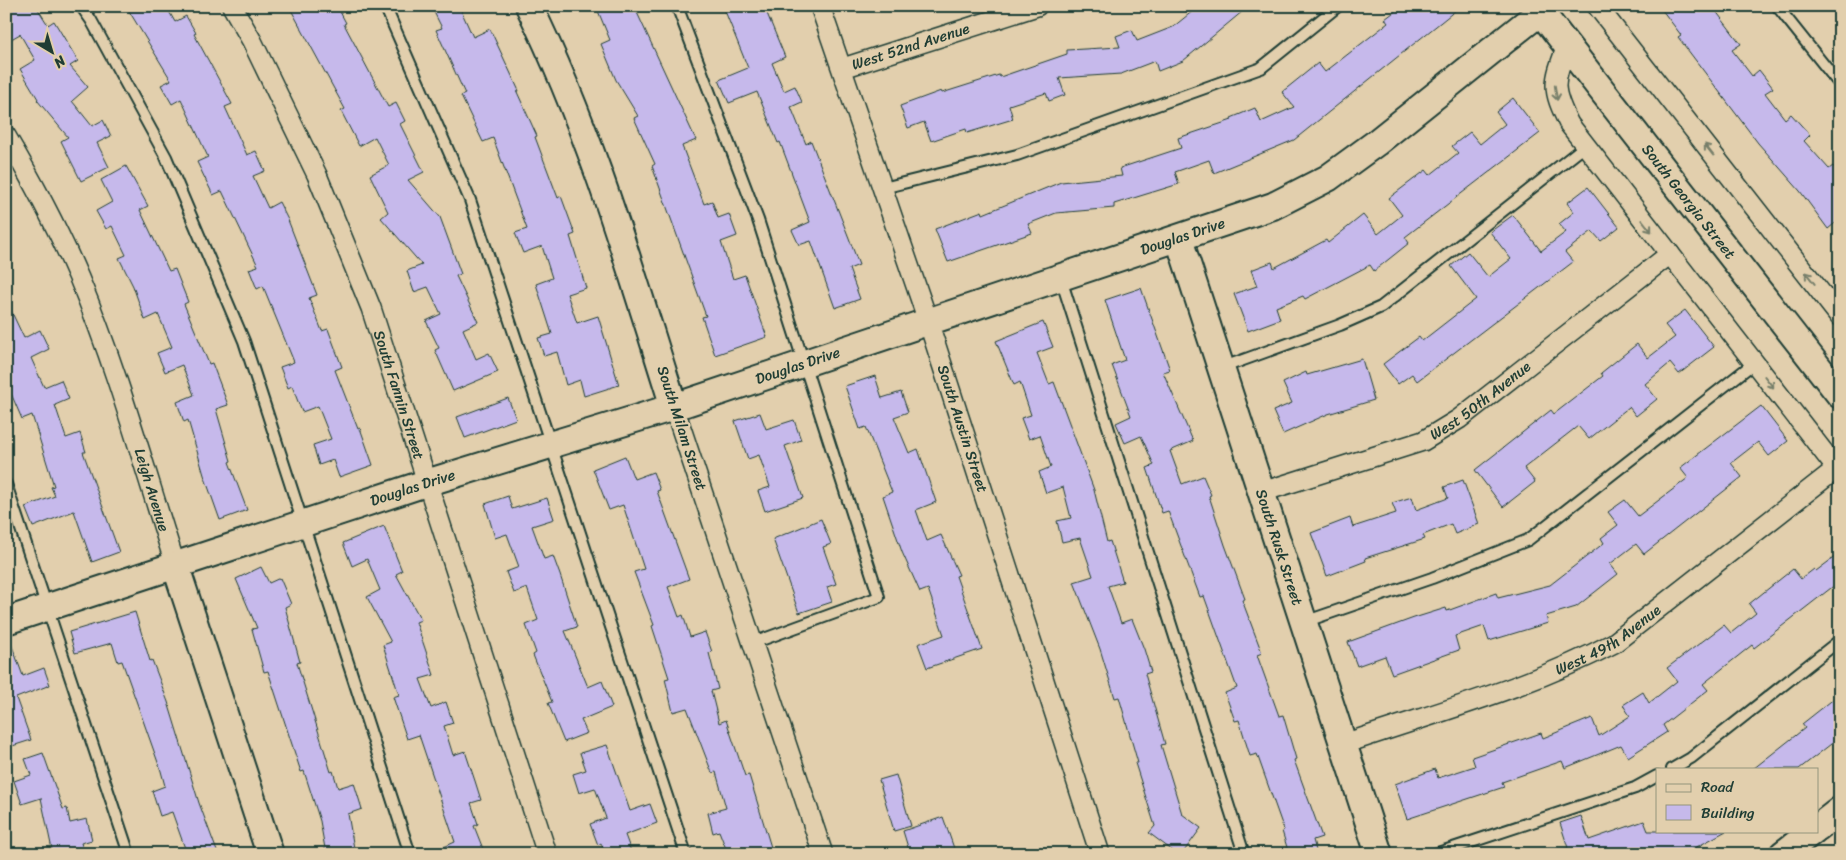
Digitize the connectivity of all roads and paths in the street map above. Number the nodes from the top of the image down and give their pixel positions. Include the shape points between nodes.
1 (81, 6) edge
2 (232, 6) edge
3 (385, 6) edge
4 (529, 6) edge
5 (677, 6) edge
6 (820, 6) edge
7 (1037, 6) edge
8 (1338, 6) edge
9 (1597, 6) edge
10 (1778, 6) edge
11 (1538, 9) edge
12 (1566, 46) junction
13 (843, 68) junction
14 (1840, 86) edge
15 (6, 136) edge
16 (1585, 146) junction
17 (883, 188) junction
18 (1178, 239) junction
19 (1670, 254) junction
20 (1061, 278) junction
21 (1840, 316) edge
22 (928, 321) junction
23 (805, 362) junction
24 (1754, 363) junction
25 (1221, 368) junction
26 (1840, 395) edge
27 (674, 407) junction
28 (550, 445) junction
29 (1838, 471) edge
30 (426, 483) junction
31 (6, 484) edge
32 (1262, 492) junction
33 (303, 524) junction
34 (176, 567) junction
35 (49, 608) junction
36 (6, 622) edge
37 (1304, 622) junction
38 (1840, 640) edge
39 (753, 643) junction
40 (1344, 744) junction
41 (1674, 768) edge
42 (1656, 777) edge
43 (1840, 810) edge
44 (1818, 827) edge
45 (1812, 832) edge
46 (1790, 852) edge
47 (129, 854) edge
48 (270, 854) edge
49 (410, 854) edge
50 (547, 854) edge
51 (686, 854) edge
52 (823, 854) edge
53 (1100, 854) edge
54 (1244, 854) edge
55 (1380, 854) edge
56 (1435, 854) edge

1 - 33 lane via 166,157 244,341
2 - 30 street, South Fannin Street via 317,175 371,308
3 - 28 lane via 470,200
4 - 27 street, South Milam Street via 575,111 606,193
5 - 23 lane via 758,220
6 - 13 street, South Austin Street
7 - 13 street, West 52nd Avenue
8 - 17 lane via 1261,68 1017,154
21 -> 9 street
10 - 14 lane
11 - 12 street, South Georgia Street
11 - 18 street, Douglas Drive via 1328,178 1273,206
12 -> 16 street via 1554,79 1556,99
12 - 26 street, South Georgia Street
13 - 17 street, South Austin Street
15 - 34 street, Leigh Avenue via 42,199 79,279 110,361
16 -> 19 street
16 - 25 lane via 1381,307
17 - 22 street, South Austin Street
18 - 20 street, Douglas Drive
18 - 25 street, South Rusk Street
19 - 24 street
19 - 32 street, West 50th Avenue via 1459,419 1423,441
20 - 22 street, Douglas Drive
20 - 54 lane
22 - 23 street, Douglas Drive
22 - 53 street, South Austin Street
23 - 27 street, Douglas Drive
23 - 39 lane via 879,597
24 -> 29 street
24 - 37 lane via 1528,540 1432,578
25 - 32 street, South Rusk Street
27 - 28 street, Douglas Drive
27 - 39 street, South Milam Street
28 - 30 street, Douglas Drive
28 - 51 lane
29 - 40 street, West 49th Avenue via 1614,643 1579,662 1529,681
30 - 33 street, Douglas Drive
30 - 50 street, South Fannin Street
31 - 35 lane
32 - 37 street, South Rusk Street
33 - 34 street, Douglas Drive
33 - 49 lane
34 - 35 street, Douglas Drive
34 - 48 street, Leigh Avenue
35 - 36 street, Douglas Drive
35 - 47 lane
37 - 40 street, South Rusk Street
38 - 41 lane via 1691,758
39 - 52 street, South Milam Street
40 - 55 street, South Rusk Street
42 - 56 lane via 1635,788
43 - 44 street
45 - 46 street

